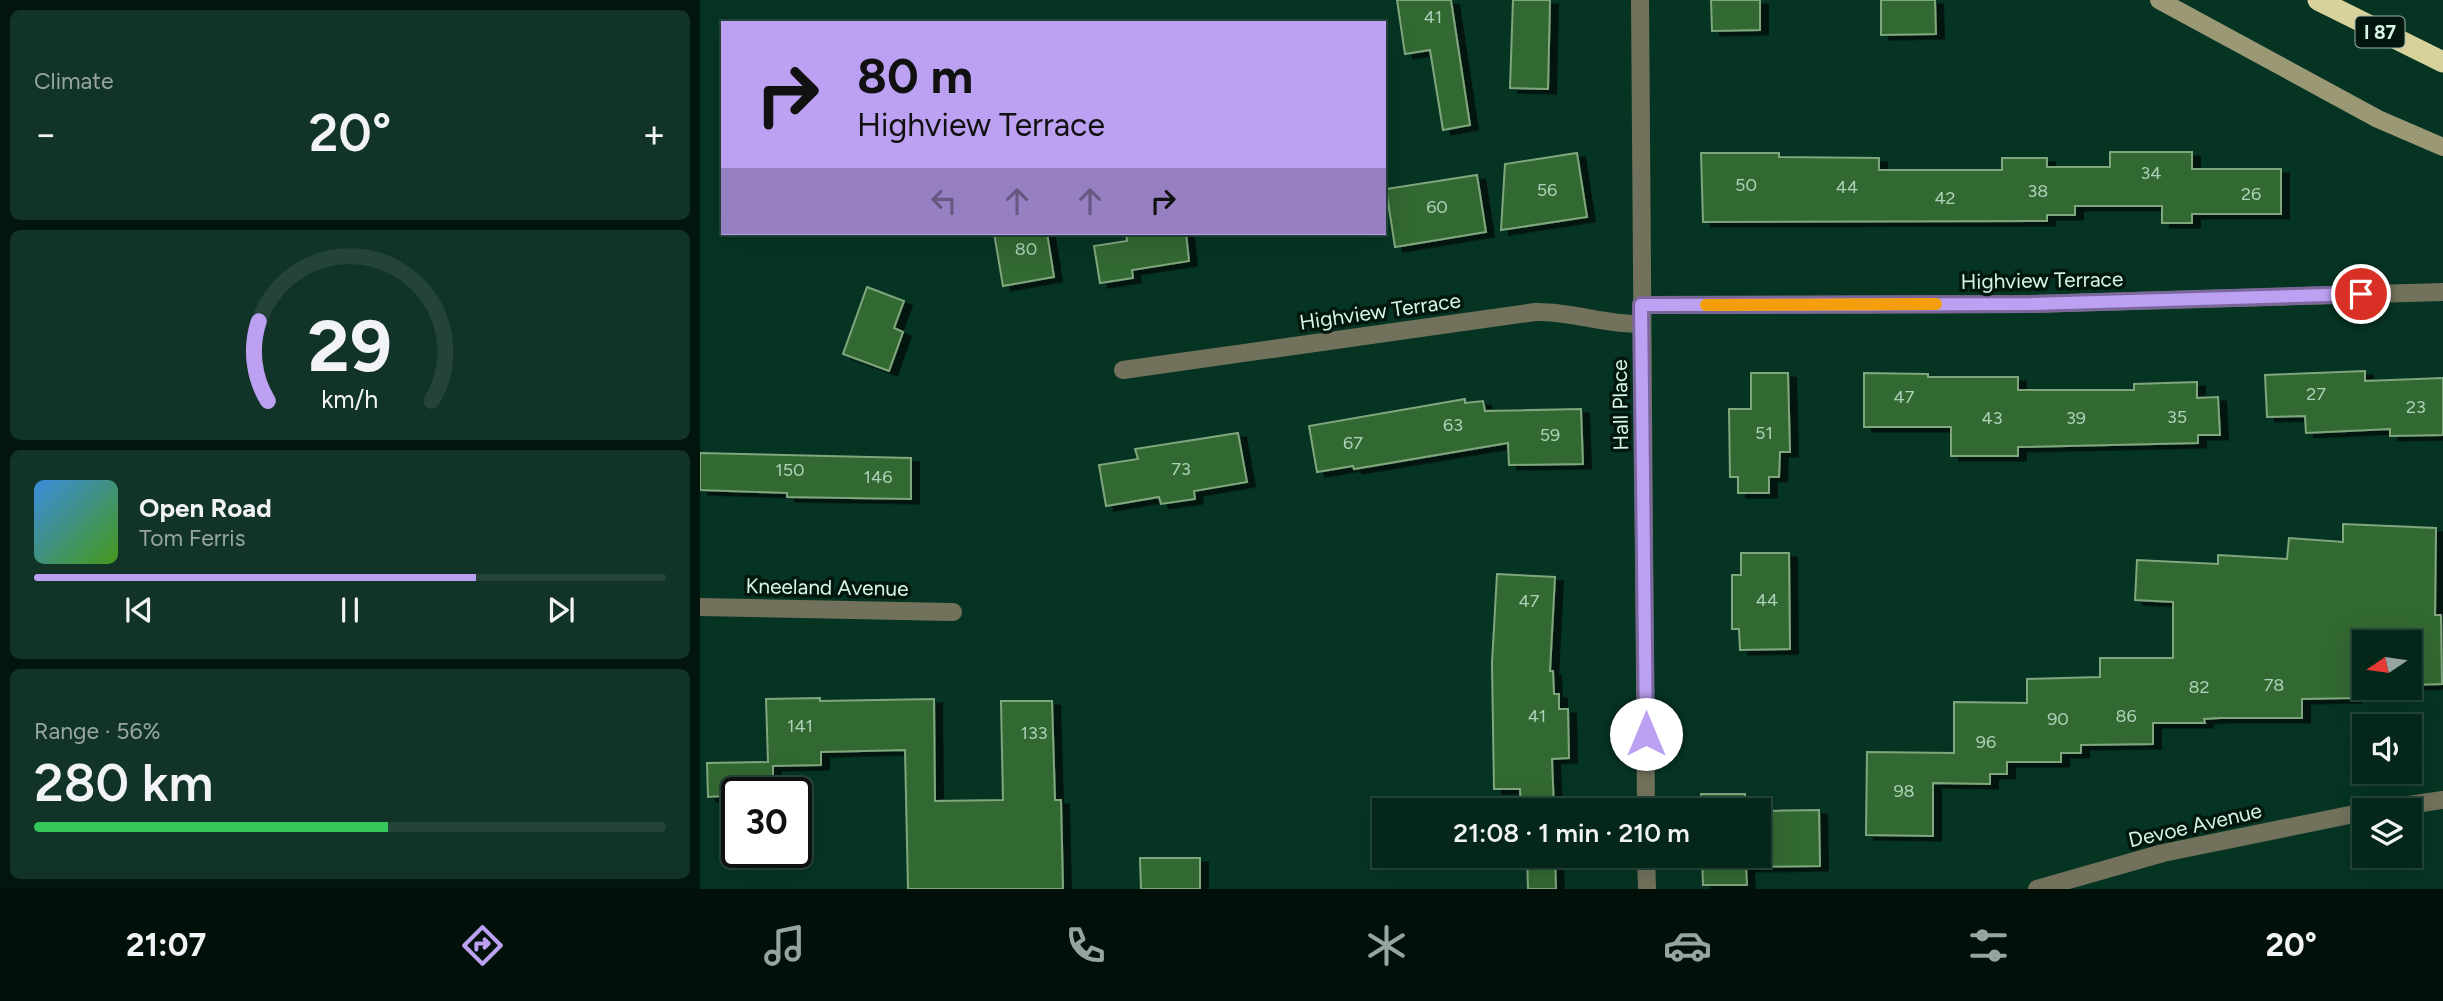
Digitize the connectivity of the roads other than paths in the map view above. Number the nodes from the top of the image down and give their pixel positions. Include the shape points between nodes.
1 (1640, 0) edge
2 (2159, 0) edge
3 (2318, 0) edge
4 (2443, 62) edge
5 (2443, 147) edge
6 (2443, 292) edge
7 (1641, 305) junction
8 (1642, 324) junction
9 (1124, 370) dead end
10 (700, 607) edge
11 (953, 612) dead end
12 (1646, 798) edge
13 (2443, 800) edge
14 (2422, 803) edge
15 (2352, 814) edge
16 (1646, 868) edge
17 (1647, 889) edge
18 (2037, 889) edge

1 - 7 street, Hall Place
2 - 5 main road via 2378,118
3 - 4 highway, I 87
6 - 7 street, Highview Terrace via 2032,304
7 - 8 street, Hall Place
8 - 9 street, Highview Terrace via 1535,312
8 - 12 street, Hall Place
10 - 11 street, Kneeland Avenue
13 - 14 street
15 - 18 street, Devoe Avenue via 2163,853
16 - 17 street

